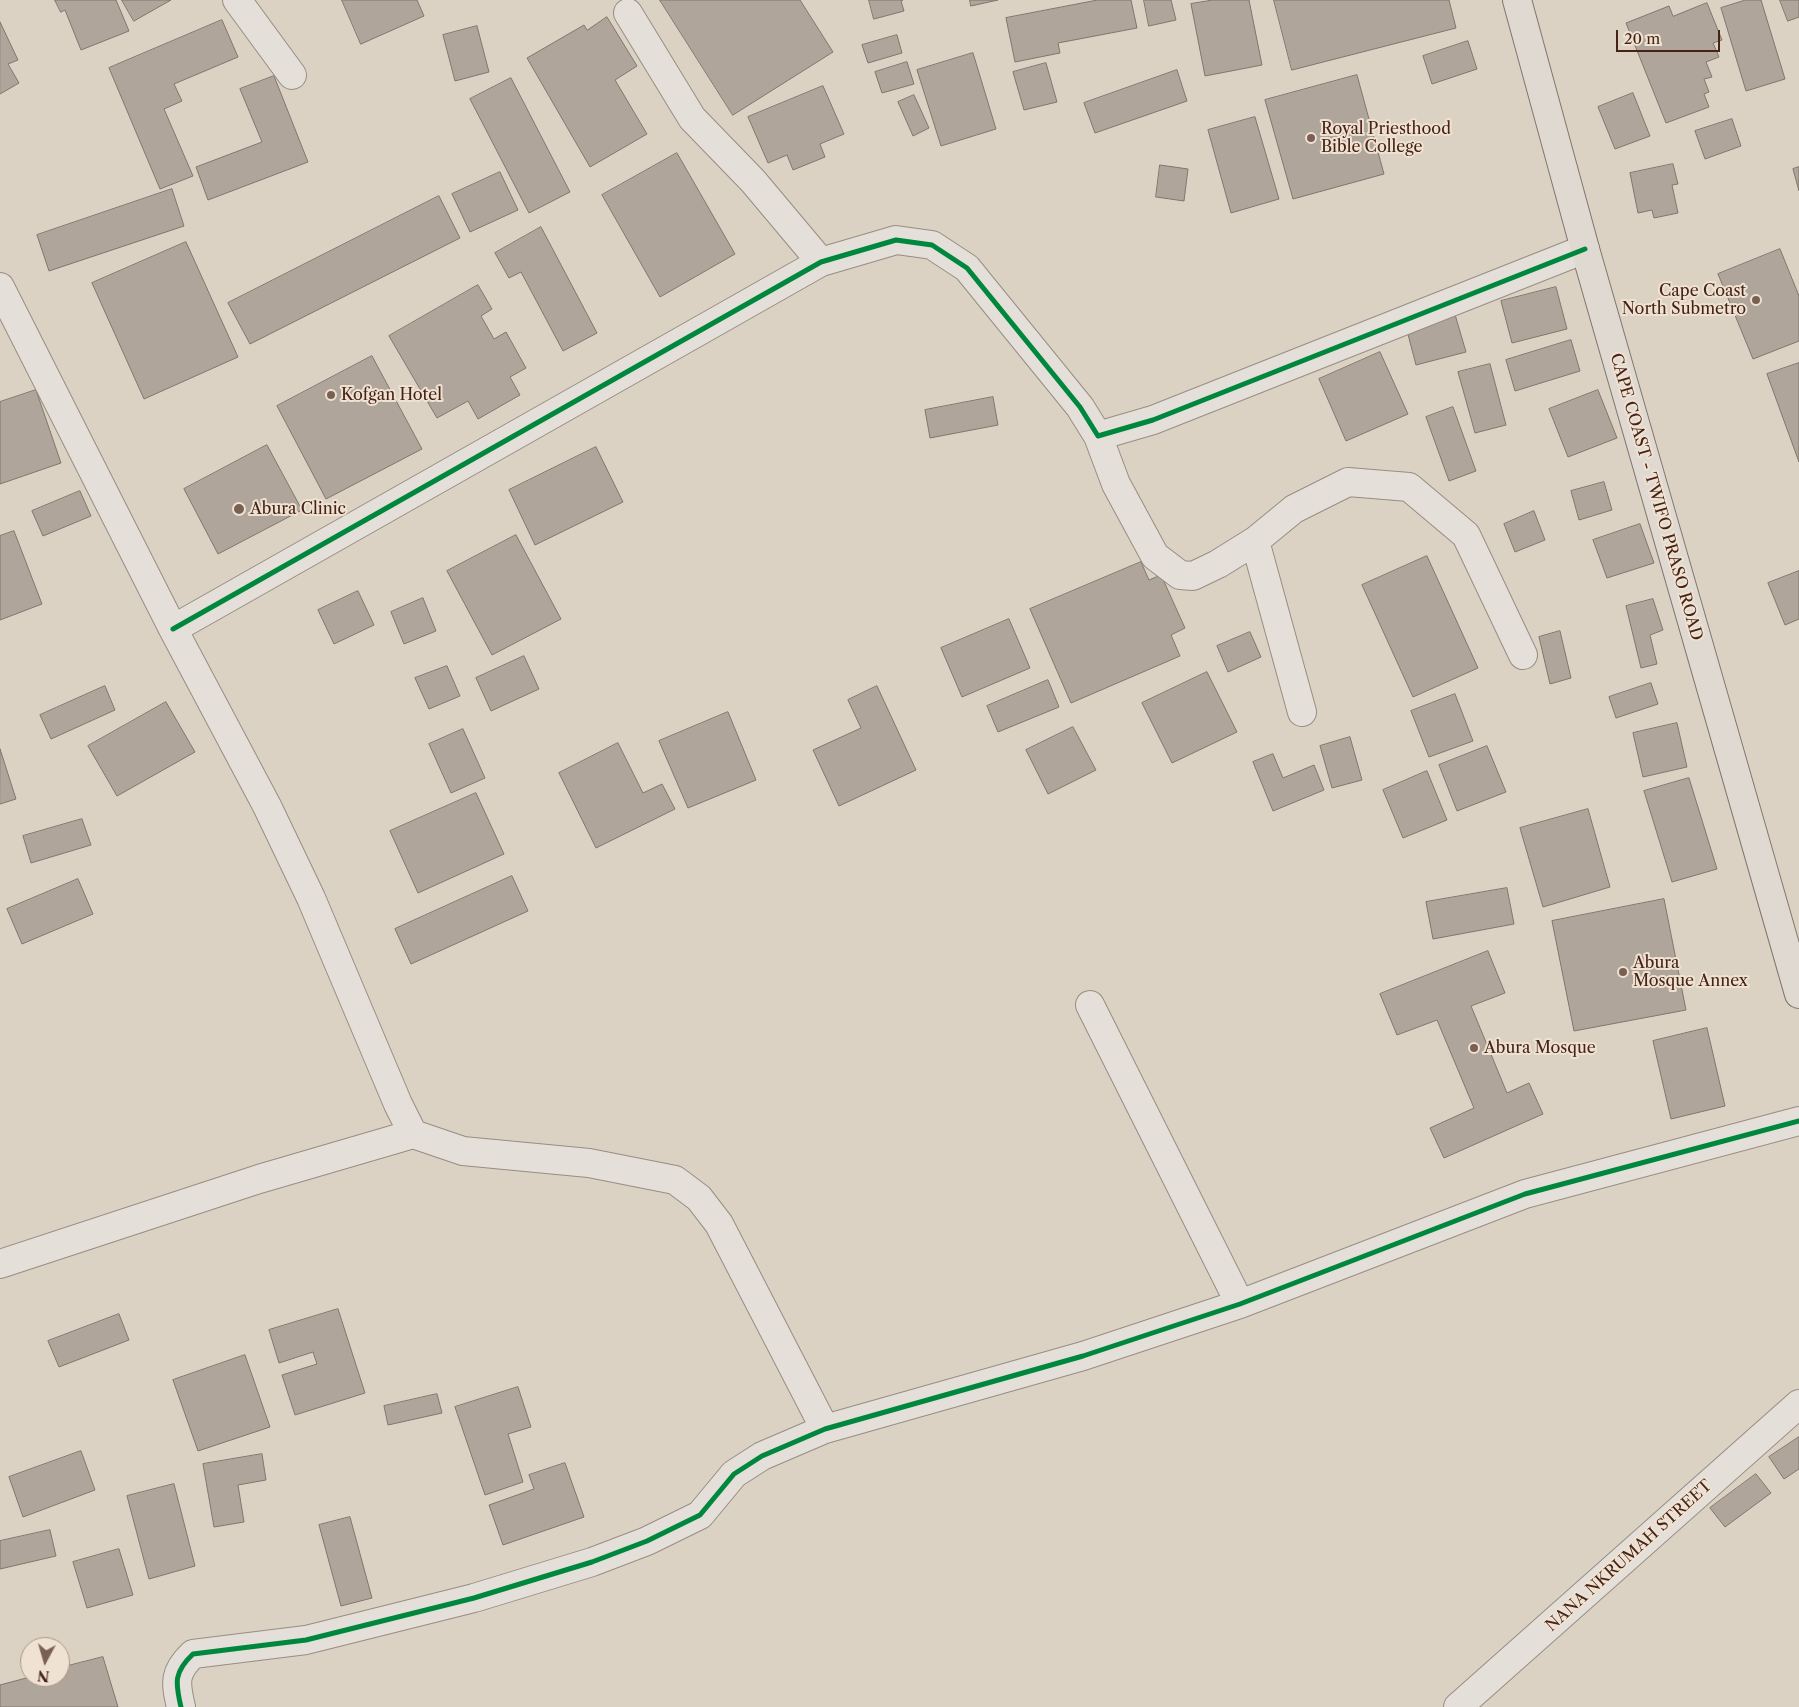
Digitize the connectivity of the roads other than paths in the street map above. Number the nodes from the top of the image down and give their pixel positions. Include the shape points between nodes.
1 (237, 0) edge
2 (1517, 0) edge
3 (628, 13) dead end
4 (292, 74) dead end
5 (1585, 249) junction
6 (820, 262) junction
7 (0, 287) edge
8 (1098, 436) junction
9 (1256, 541) junction
10 (173, 629) junction
11 (1523, 655) dead end
12 (1302, 712) dead end
13 (1799, 994) edge
14 (1090, 1004) dead end
15 (1799, 1121) edge
16 (413, 1134) junction
17 (0, 1264) edge
18 (1240, 1304) junction
19 (1799, 1404) edge
20 (825, 1429) junction
21 (181, 1707) edge
22 (1458, 1707) edge

1 - 4 street
2 - 5 main road, CAPE COAST - TWIFO PRASO ROAD
3 - 6 street via 692,118 753,181
5 - 8 street via 1153,420
5 - 13 main road, CAPE COAST - TWIFO PRASO ROAD
6 - 8 street via 896,240 932,245 967,268 1080,407
6 - 10 street
7 - 10 street
8 - 9 street via 1116,484 1155,556 1180,575 1193,576
9 - 11 street via 1294,509 1348,482 1408,487 1466,535
9 - 12 street
10 - 16 street via 299,873
14 - 18 street
15 - 18 street via 1525,1194
16 - 17 street
16 - 20 street via 463,1151 590,1163 675,1180 699,1198 719,1224
18 - 20 street via 1083,1356
19 - 22 street, NANA NKRUMAH STREET
20 - 21 street via 762,1456 734,1474 700,1515 647,1542 592,1562 474,1598 306,1640 193,1654 180,1666 177,1688

